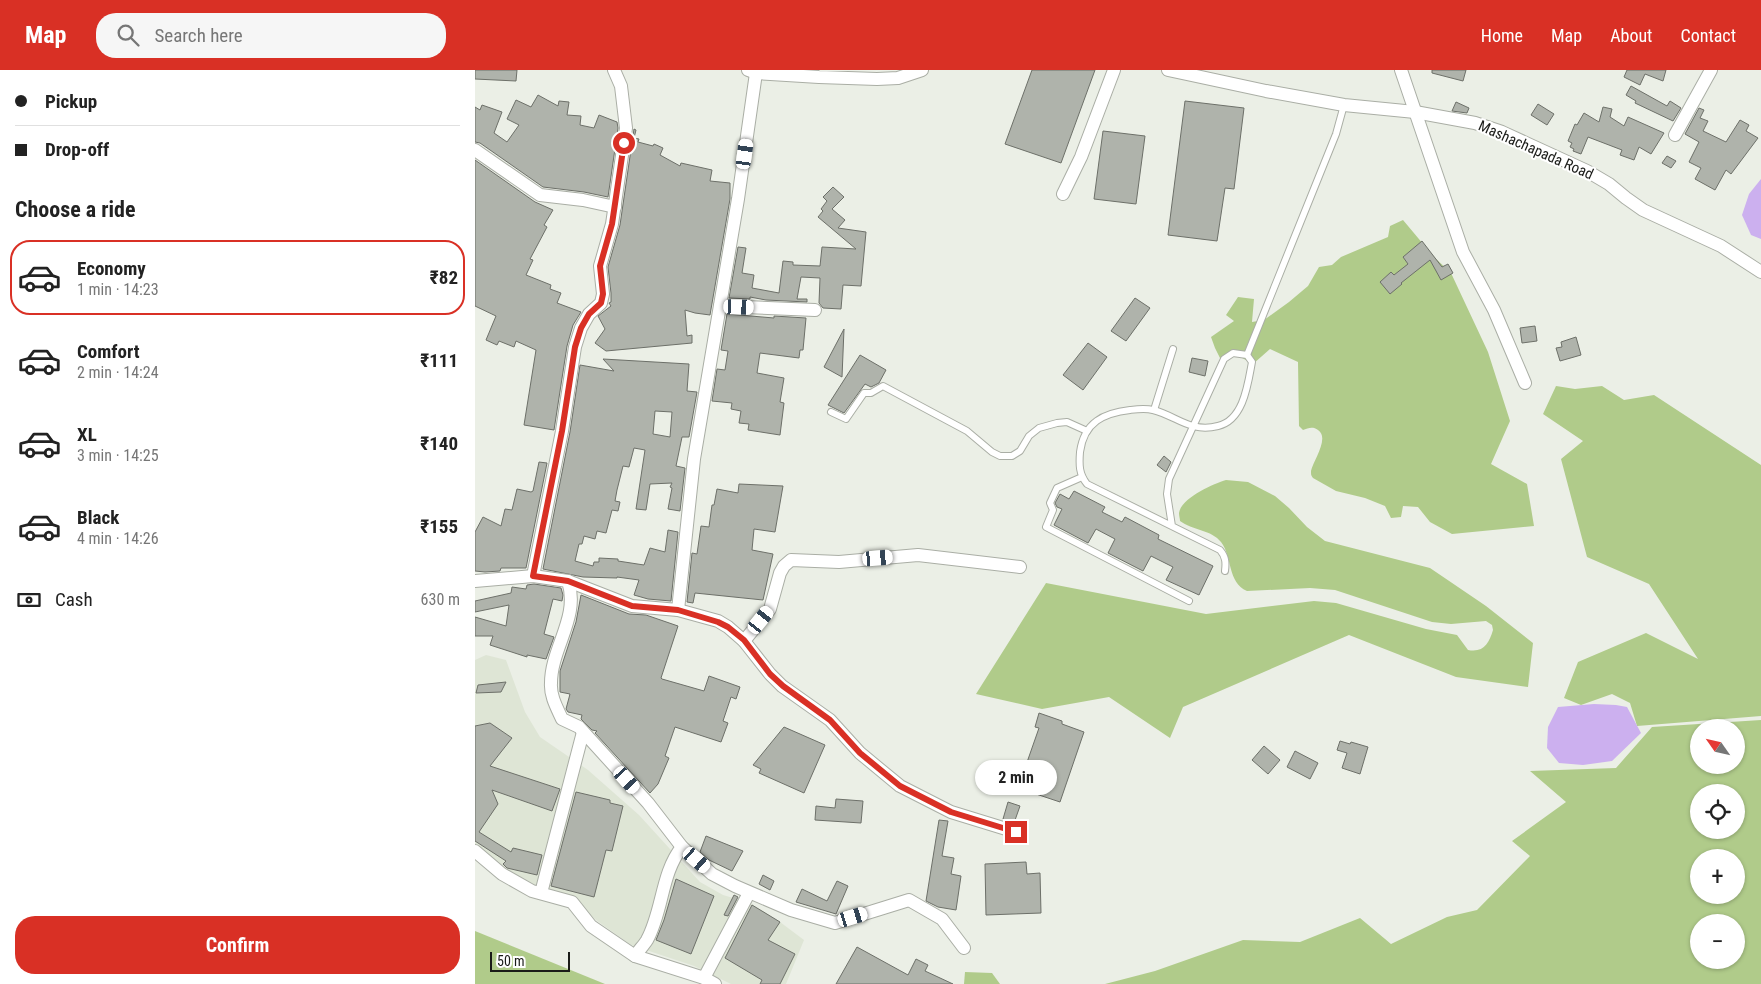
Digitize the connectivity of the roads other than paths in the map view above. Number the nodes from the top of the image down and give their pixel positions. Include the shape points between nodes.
1 (614, 70) edge
2 (921, 70) edge
3 (1114, 70) edge
4 (1169, 70) edge
5 (1401, 70) edge
6 (1711, 70) edge
7 (752, 71) edge
8 (819, 74) edge
9 (1344, 105) junction
10 (1415, 112) junction
11 (1675, 135) dead end
12 (475, 150) edge
13 (1063, 194) dead end
14 (615, 207) junction
15 (1761, 272) edge
16 (720, 306) junction
17 (815, 310) dead end
18 (1173, 349) dead end
19 (1247, 355) junction
20 (1525, 383) dead end
21 (1154, 410) junction
22 (831, 412) dead end
23 (1193, 427) junction
24 (1087, 431) junction
25 (1082, 477) junction
26 (1171, 526) junction
27 (1020, 567) dead end
28 (1225, 571) dead end
29 (533, 576) junction
30 (568, 581) junction
31 (475, 582) edge
32 (1189, 601) dead end
33 (678, 610) junction
34 (744, 640) junction
35 (583, 732) junction
36 (1016, 832) dead end
37 (682, 847) junction
38 (475, 851) edge
39 (541, 893) junction
40 (749, 893) junction
41 (965, 948) dead end
42 (635, 956) junction
43 (709, 981) edge

1 - 14 street via 621,86 626,128
2 - 8 street via 898,78
3 - 13 street via 1081,157
4 - 9 street, Mashachapada Road
5 - 10 street
6 - 11 street
7 - 8 street
7 - 16 street via 738,199
9 - 10 street, Mashachapada Road
9 - 19 lane
10 - 15 street, Mashachapada Road via 1475,123 1503,132 1587,171 1643,210 1721,246
10 - 20 street via 1463,252 1494,310
12 - 14 street via 541,196
14 - 29 street via 600,266 601,303 589,314 575,347
16 - 17 street
16 - 33 street via 693,459
18 - 21 lane
19 - 23 lane via 1233,353 1224,359
19 - 23 lane via 1252,362 1237,411 1219,426
21 - 23 lane
21 - 24 lane via 1143,408 1114,412 1096,420
22 - 24 lane via 846,419 864,393 883,386 967,431 992,452 1005,457 1020,451 1029,436 1039,428 1067,422
23 - 26 lane via 1169,479 1167,494
24 - 25 lane via 1079,464
25 - 26 lane via 1087,484
25 - 32 lane via 1057,488 1050,503 1053,510 1046,527
26 - 28 lane via 1220,550 1226,563
27 - 34 street via 918,555 839,562 791,560 780,573 770,609
29 - 30 street
29 - 31 street
30 - 33 street via 632,606
30 - 35 street via 572,591 567,626 551,682 553,699 562,720
33 - 34 street via 718,622
34 - 36 street via 770,674 830,720 860,753 900,786 951,812
35 - 37 street via 648,803
35 - 39 street
37 - 40 street via 712,874
37 - 42 street via 674,858 647,939
38 - 39 street via 502,874
39 - 42 street via 572,902 591,926
40 - 41 street via 835,923 909,900 942,919
40 - 43 street
42 - 43 street

